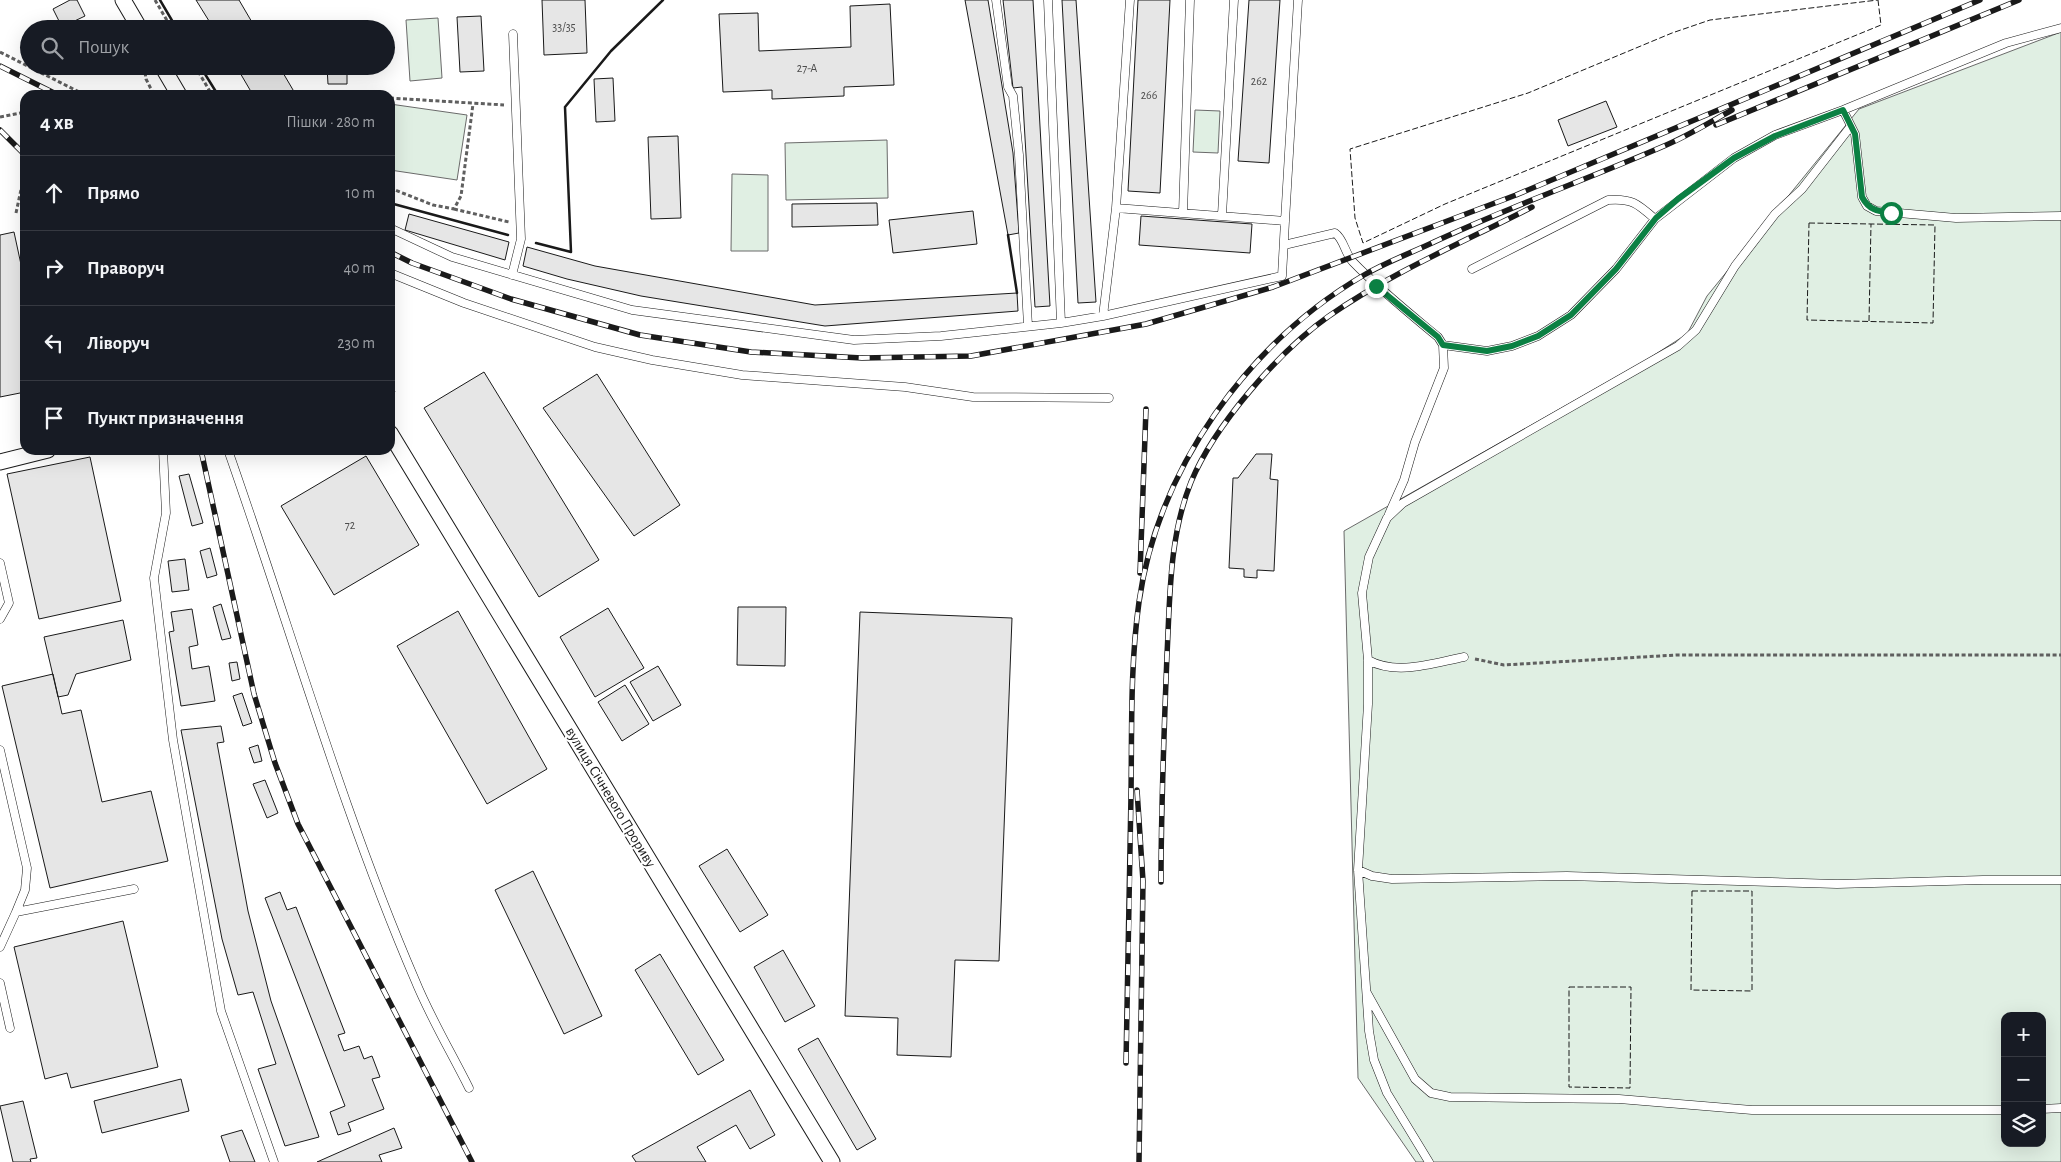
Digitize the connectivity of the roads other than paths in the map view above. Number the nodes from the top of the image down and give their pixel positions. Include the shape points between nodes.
1 (123, 0) edge
2 (996, 0) edge
3 (1048, 0) edge
4 (1130, 0) edge
5 (1190, 0) edge
6 (1234, 0) edge
7 (1298, 0) edge
8 (135, 20) edge
9 (2061, 28) edge
10 (513, 34) dead end
11 (167, 75) edge
12 (176, 90) edge
13 (1843, 110) junction
14 (1850, 126) junction
15 (1116, 208) junction
16 (1183, 213) junction
17 (1222, 215) junction
18 (2061, 216) edge
19 (1656, 218) junction
20 (1285, 220) junction
21 (395, 230) edge
22 (1284, 245) junction
23 (1472, 269) dead end
24 (395, 275) edge
25 (512, 275) junction
26 (1103, 316) junction
27 (1061, 322) junction
28 (1028, 326) junction
29 (1443, 345) junction
30 (1110, 398) dead end
31 (395, 441) edge
32 (28, 455) edge
33 (164, 455) edge
34 (230, 455) edge
35 (0, 462) edge
36 (1387, 518) junction
37 (0, 563) edge
38 (0, 619) edge
39 (1464, 657) road end
40 (1368, 660) junction
41 (0, 750) edge
42 (1358, 870) junction
43 (2061, 880) edge
44 (134, 889) dead end
45 (16, 912) junction
46 (0, 947) edge
47 (0, 983) edge
48 (1365, 989) junction
49 (10, 1028) dead end
50 (469, 1088) dead end
51 (2061, 1108) edge
52 (2046, 1109) edge
53 (2001, 1110) edge
54 (274, 1162) edge
55 (832, 1162) edge
56 (1429, 1162) edge

1 - 8 street
2 - 28 lane via 1008,87 1013,96 1019,156
3 - 27 lane
4 - 15 lane
5 - 16 lane
6 - 17 lane
7 - 20 lane
9 - 13 lane via 2006,44
10 - 25 lane via 521,239
11 - 12 street
13 - 14 lane
13 - 19 lane via 1775,136 1734,158
14 - 18 lane via 1855,134 1862,197 1867,206 1876,211 1956,218
14 - 36 lane via 1802,189 1775,214 1735,266 1696,330 1678,346 1403,503
15 - 16 lane
15 - 26 lane
16 - 17 lane
17 - 20 lane
19 - 23 lane via 1635,202 1608,200
19 - 29 lane via 1616,269 1571,315 1538,336 1487,351
20 - 22 lane
21 - 25 lane via 452,257
22 - 26 lane via 1282,276
22 - 29 lane via 1335,233 1350,258 1365,274 1438,337
24 - 30 lane via 464,303 595,348 742,375 905,386 974,397
25 - 28 lane via 632,310 854,340 941,336
26 - 27 lane
27 - 28 lane
29 - 36 lane via 1444,368
31 - 55 street, вулиця Січневого Прориву
32 - 35 street
33 - 54 lane via 166,513 154,578 173,740 221,1011
34 - 50 lane via 388,916 415,982
36 - 40 lane via 1369,556 1362,593
37 - 38 lane via 9,603
39 - 40 lane via 1392,668
40 - 42 lane
41 - 45 lane via 26,868 25,890
42 - 43 lane via 1392,879 1567,876 1838,884
42 - 48 lane
44 - 45 lane
45 - 46 lane
47 - 49 lane
48 - 53 lane via 1415,1079 1430,1092 1450,1097 1619,1098 1752,1110
48 - 56 lane via 1374,1060 1387,1093
51 - 52 lane

